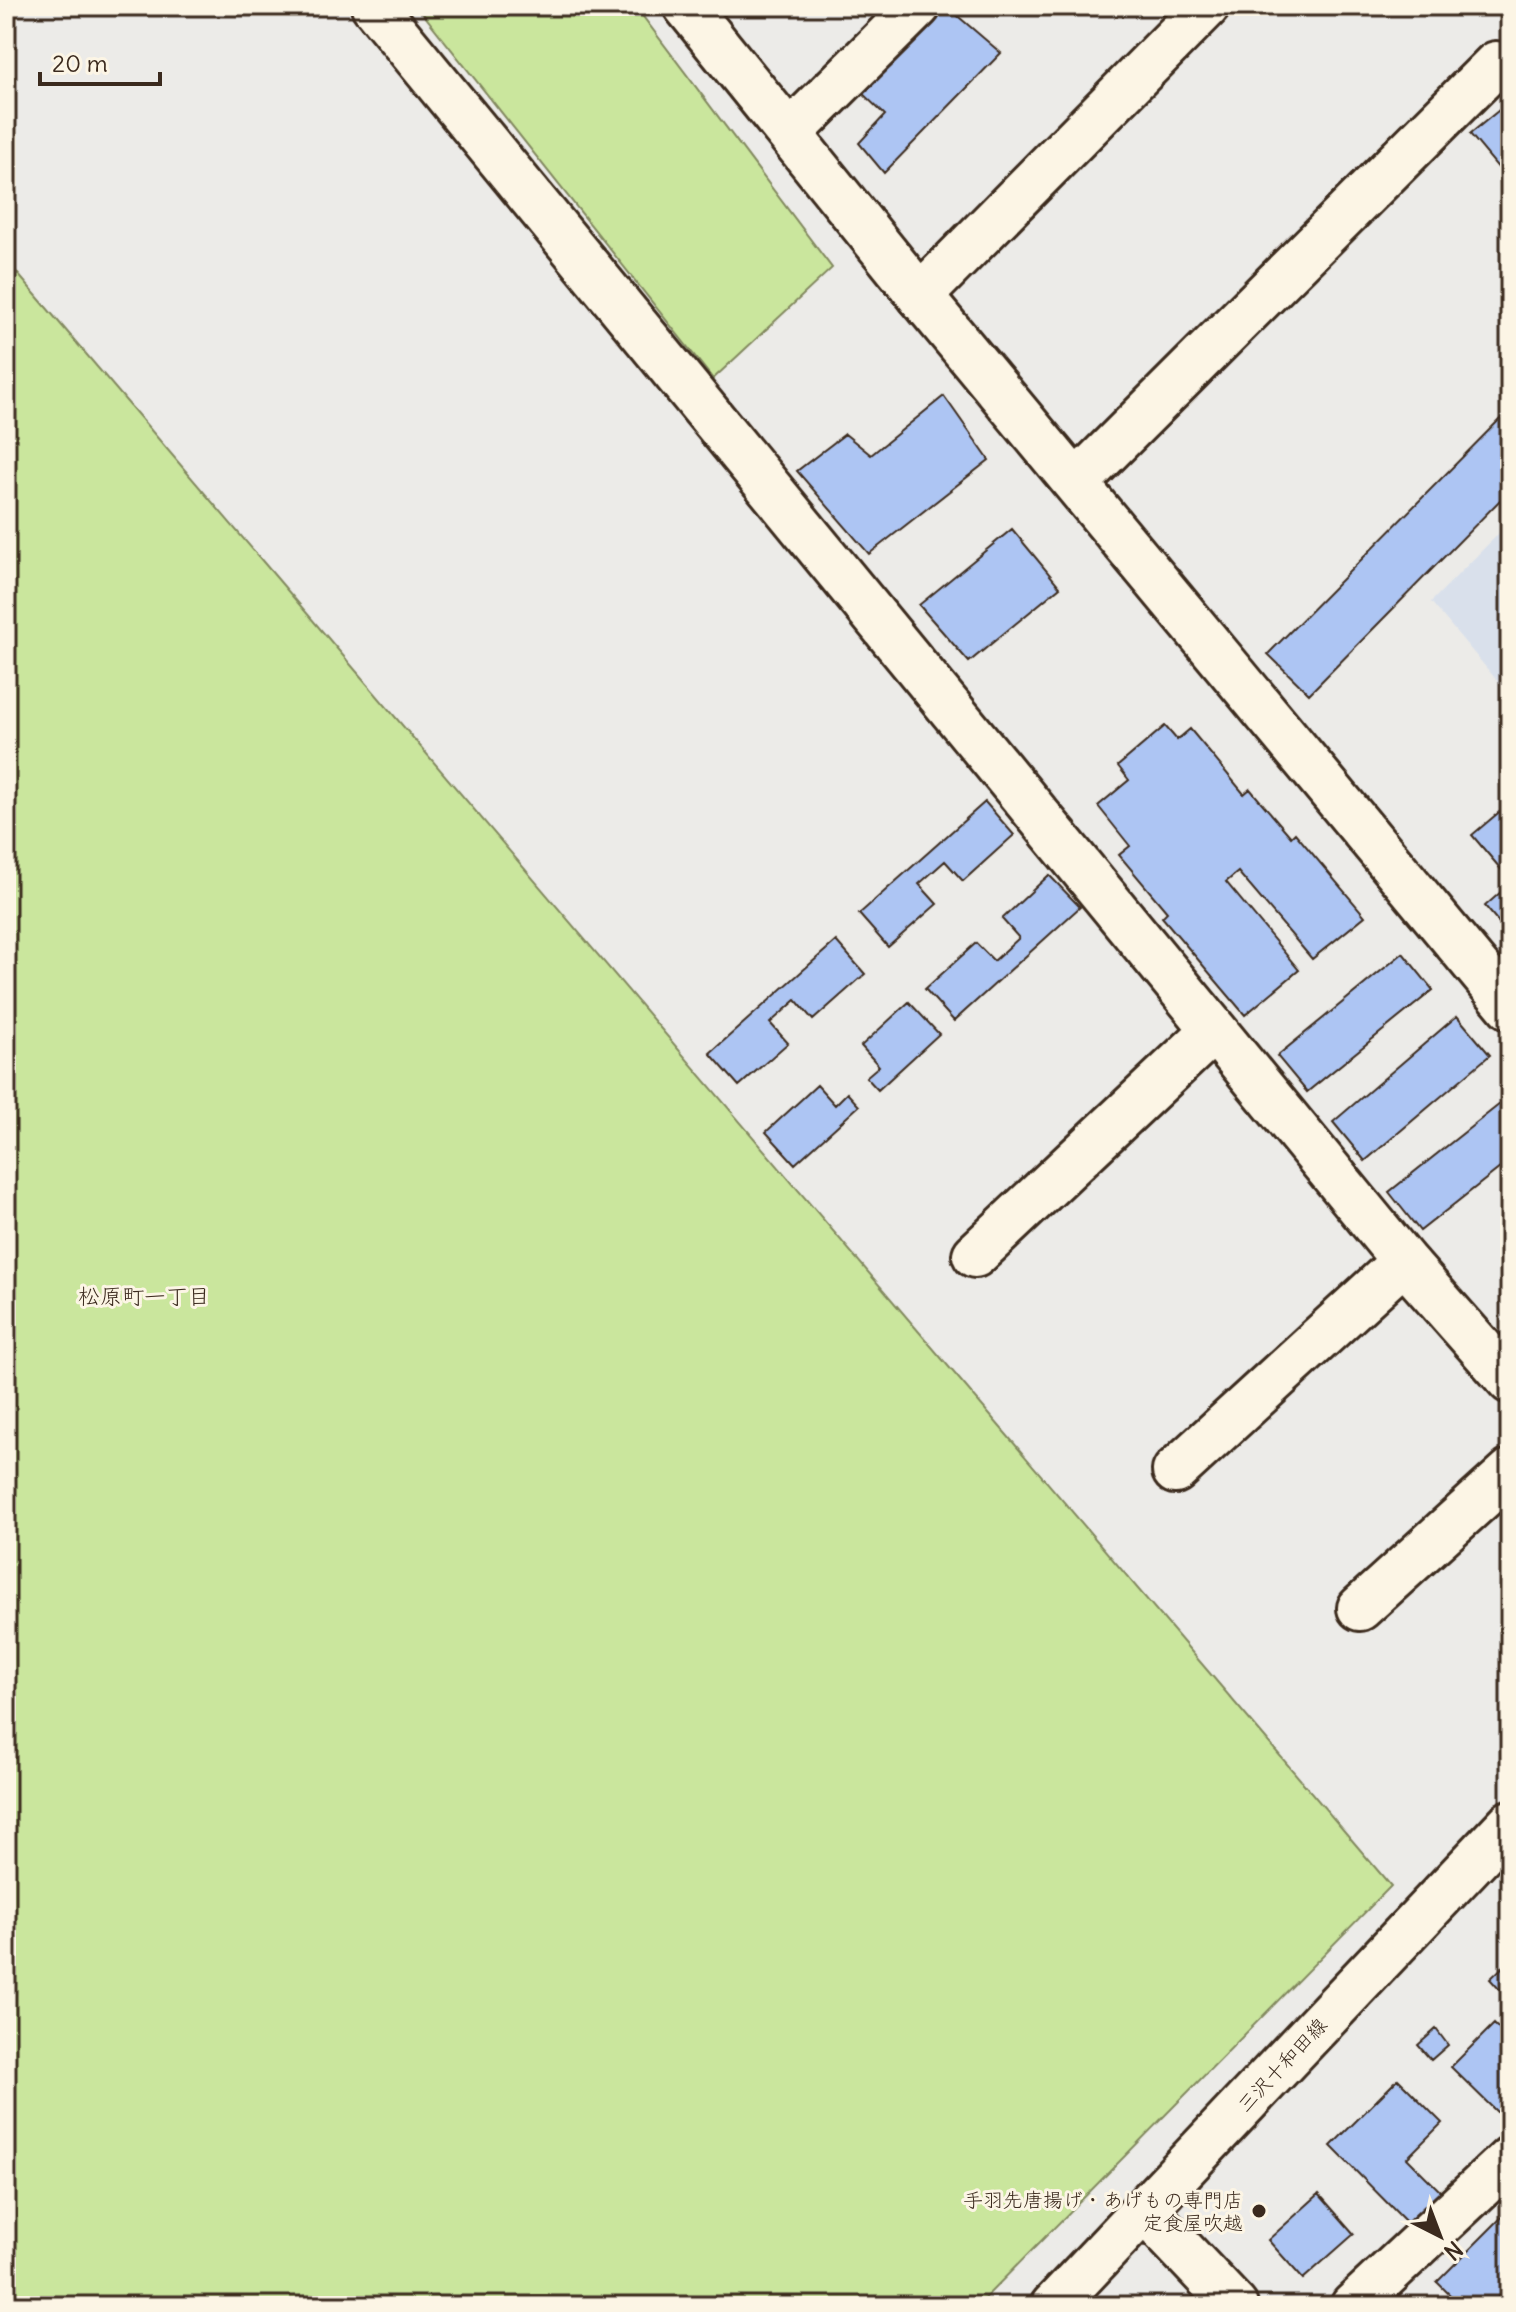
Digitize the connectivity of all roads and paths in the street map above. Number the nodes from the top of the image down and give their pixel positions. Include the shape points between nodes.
1 (374, 6) edge
2 (686, 6) edge
3 (918, 6) edge
4 (1207, 6) edge
5 (1496, 64) dead end
6 (790, 133) junction
7 (920, 296) junction
8 (1076, 483) junction
9 (1510, 1007) edge
10 (1214, 1030) junction
11 (975, 1255) dead end
12 (1404, 1261) junction
13 (1510, 1381) edge
14 (1175, 1471) dead end
15 (1510, 1472) edge
16 (1360, 1608) dead end
17 (1510, 1823) edge
18 (1507, 2167) edge
19 (1145, 2211) junction
20 (1053, 2306) edge
21 (1235, 2306) edge
22 (1353, 2306) edge

1 - 10 street
2 - 6 street
3 - 6 street
4 - 7 street
5 - 8 street
6 - 7 street
7 - 8 street
8 - 9 street
10 - 11 street
10 - 12 street
12 - 13 street
12 - 14 street
15 - 16 street
17 - 19 street, 三沢十和田線
18 - 22 street
19 - 20 street, 三沢十和田線
19 - 21 street

